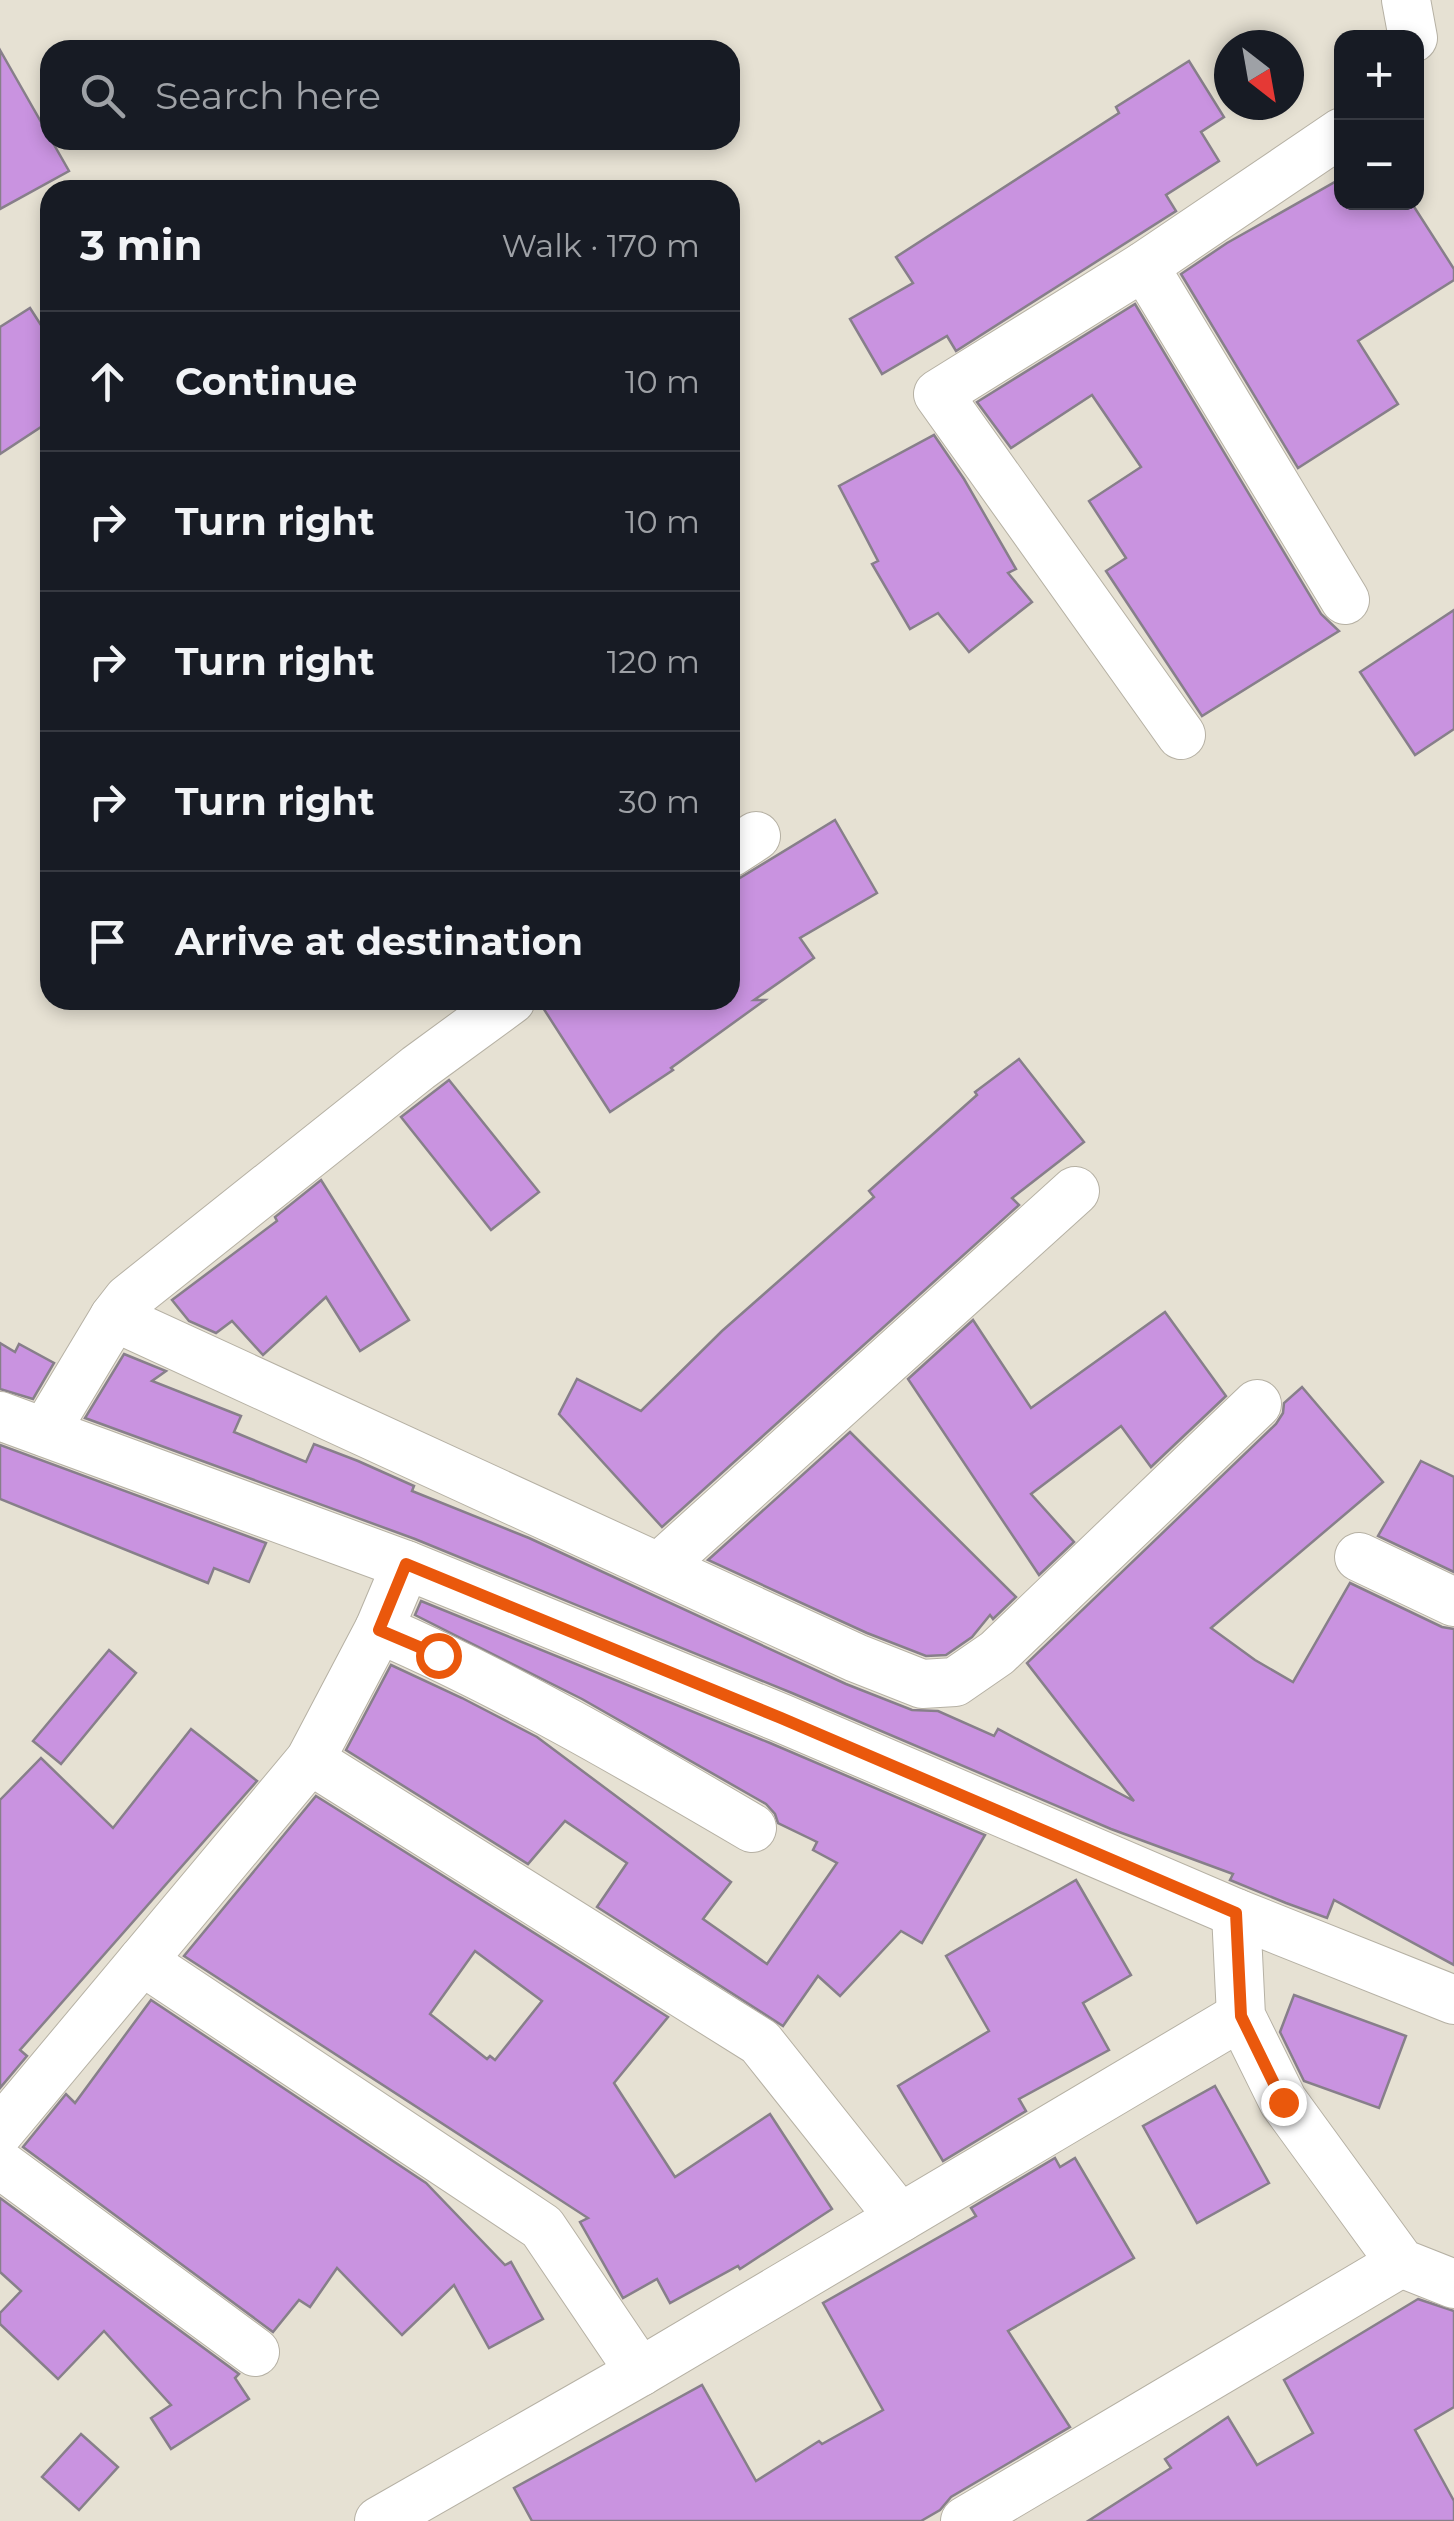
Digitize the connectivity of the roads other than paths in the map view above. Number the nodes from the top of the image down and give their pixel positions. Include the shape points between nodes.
1 (1334, 137) edge
2 (1144, 266) junction
3 (1345, 600) dead end
4 (1181, 736) dead end
5 (498, 1010) edge
6 (1075, 1191) dead end
7 (114, 1317) junction
8 (1257, 1404) dead end
9 (0, 1416) edge
10 (45, 1432) junction
11 (1360, 1557) dead end
12 (406, 1564) junction
13 (659, 1567) junction
14 (1454, 1602) edge
15 (379, 1630) junction
16 (310, 1760) junction
17 (752, 1828) dead end
18 (1236, 1913) junction
19 (142, 1961) junction
20 (1454, 2000) edge
21 (1241, 2016) junction
22 (0, 2132) edge
23 (0, 2164) edge
24 (900, 2218) junction
25 (1401, 2263) junction
26 (1454, 2284) edge
27 (255, 2352) dead end
28 (640, 2372) junction
29 (379, 2521) edge
30 (965, 2521) edge

1 - 2 street
2 - 3 street
2 - 4 street via 938,394
5 - 7 street via 158,1275
6 - 13 street
7 - 10 street
7 - 13 street
8 - 13 street via 997,1652 955,1682 922,1684
9 - 10 street
10 - 12 street
11 - 14 street
12 - 15 street
12 - 18 street
15 - 16 street
15 - 17 street via 456,1664
16 - 19 street
16 - 24 street via 760,2042
18 - 20 street
18 - 21 street
19 - 22 street
19 - 28 street via 542,2227
21 - 24 street
21 - 25 street via 1283,2102
23 - 27 street
24 - 28 street
25 - 26 street
25 - 30 street
28 - 29 street

